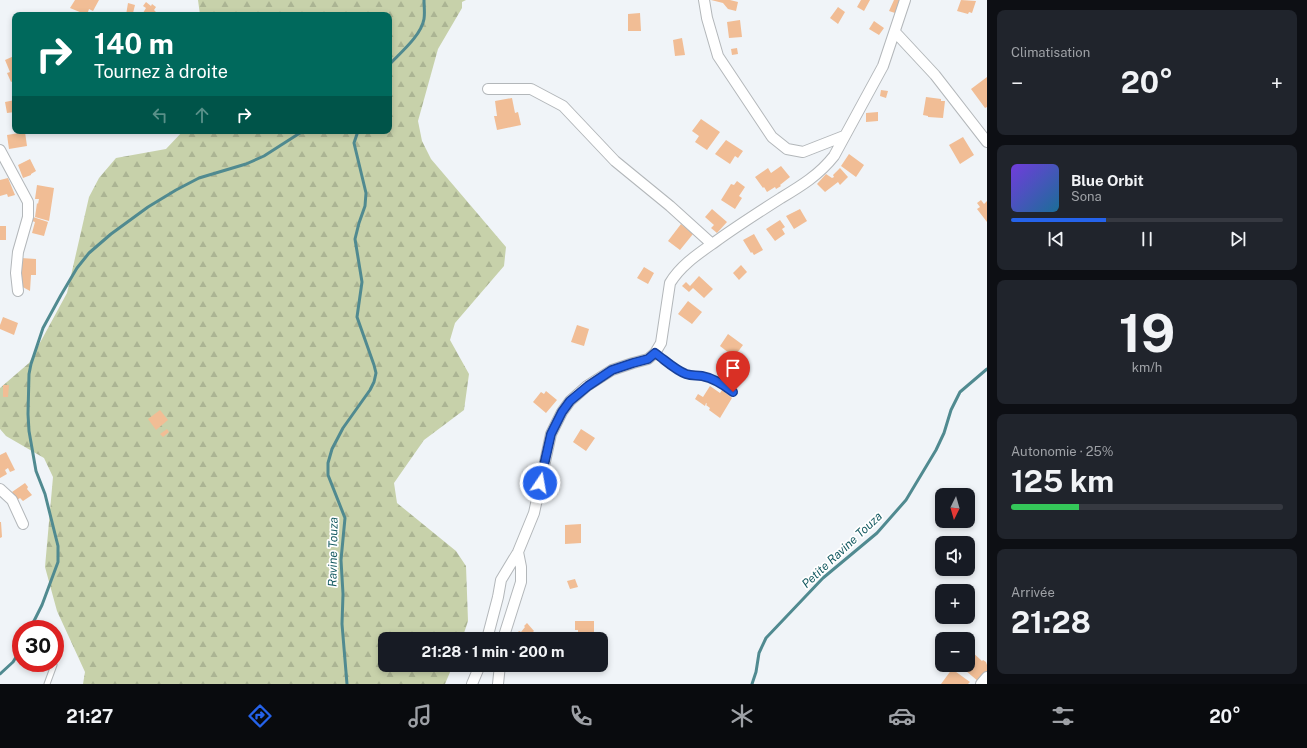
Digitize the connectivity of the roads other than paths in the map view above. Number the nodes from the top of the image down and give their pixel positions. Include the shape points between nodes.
1 (704, 0) edge
2 (905, 0) edge
3 (895, 32) junction
4 (488, 88) dead end
5 (844, 136) junction
6 (987, 142) edge
7 (0, 150) edge
8 (712, 244) junction
9 (18, 291) dead end
10 (655, 353) junction
11 (733, 392) dead end
12 (0, 489) edge
13 (23, 524) dead end
14 (518, 552) junction
15 (489, 632) edge
16 (505, 632) edge
17 (52, 672) edge
18 (477, 672) edge
19 (499, 672) edge
20 (987, 677) edge
21 (48, 684) edge
22 (472, 684) edge
23 (498, 684) edge
24 (981, 684) edge

1 - 5 street via 718,56 772,137 788,148 803,152
2 - 3 street
3 - 5 street via 883,66
3 - 6 street via 936,75
4 - 8 street via 531,89 563,106 615,161
5 - 8 street via 830,162 812,180
7 - 9 street via 28,202 28,217 18,252
8 - 10 street via 690,260 670,283 661,342
10 - 11 lane via 684,373 710,379
10 - 14 street via 648,359 612,370 570,401 562,412 551,434 534,512
12 - 13 street via 12,500
14 - 15 street via 501,580
14 - 16 street via 521,582
17 - 21 lane
18 - 22 street
19 - 23 street
20 - 24 street

